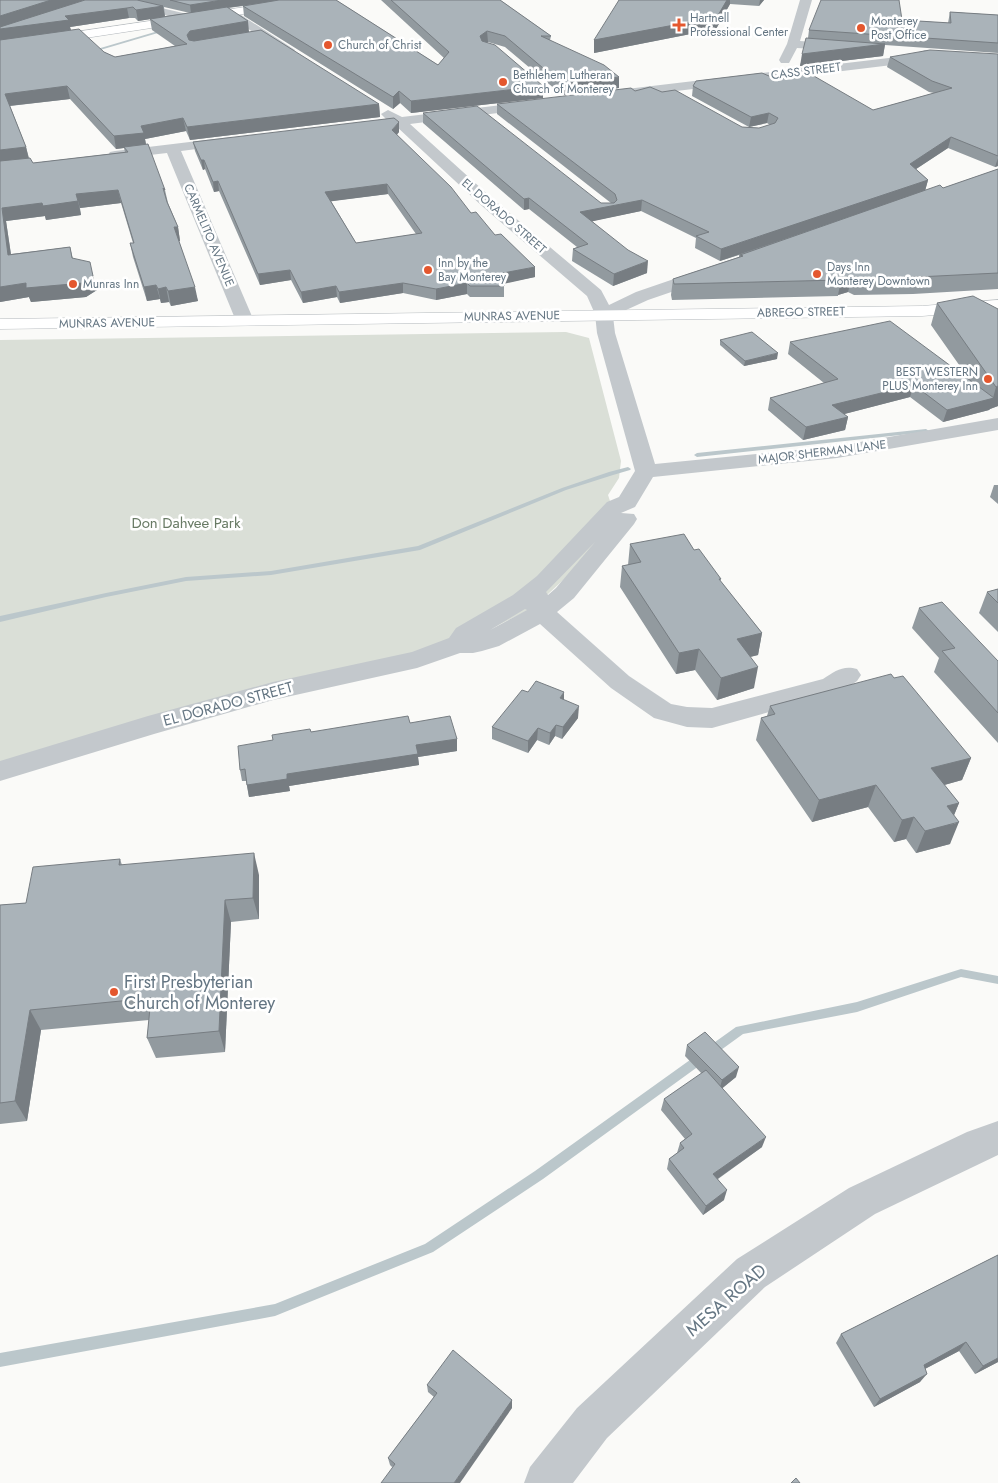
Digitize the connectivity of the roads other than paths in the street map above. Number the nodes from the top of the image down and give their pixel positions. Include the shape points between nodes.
1 (112, 0) edge
2 (316, 0) edge
3 (806, 0) edge
4 (231, 13) junction
5 (192, 18) junction
6 (265, 35) junction
7 (248, 38) edge
8 (793, 44) junction
9 (0, 47) edge
10 (852, 48) edge
11 (880, 51) edge
12 (306, 60) edge
13 (778, 75) junction
14 (684, 92) junction
15 (703, 95) edge
16 (601, 96) edge
17 (551, 102) edge
18 (376, 106) edge
19 (481, 112) junction
20 (399, 121) junction
21 (494, 122) edge
22 (347, 127) edge
23 (246, 140) edge
24 (172, 148) junction
25 (97, 158) edge
26 (720, 269) edge
27 (998, 305) edge
28 (604, 314) junction
29 (245, 321) junction
30 (0, 324) edge
31 (998, 424) edge
32 (646, 471) junction
33 (627, 502) junction
34 (563, 562) junction
35 (542, 612) junction
36 (458, 644) junction
37 (848, 675) dead end
38 (0, 771) edge
39 (998, 1138) edge
40 (546, 1483) edge

1 - 5 street
2 - 4 main road
3 - 8 street
4 - 5 main road
4 - 6 street
5 - 9 main road
6 - 7 street
6 - 12 street
8 - 10 street
8 - 13 street
11 - 13 street, CASS STREET via 931,54
13 - 14 street, CASS STREET
14 - 15 street
14 - 16 street via 666,89
17 - 19 street
18 - 20 street, EL DORADO STREET
19 - 20 street
19 - 21 street
20 - 22 street
20 - 28 street, EL DORADO STREET via 594,294
23 - 24 street
24 - 25 street
24 - 29 street, CARMELITO AVENUE
26 - 28 street, MUNRAS AVENUE via 642,296
27 - 28 main road, ABREGO STREET via 929,311
28 - 29 main road, MUNRAS AVENUE
28 - 32 street, EL DORADO STREET via 606,333
29 - 30 main road, MUNRAS AVENUE
31 - 32 street, MAJOR SHERMAN LANE via 837,452
32 - 33 street, EL DORADO STREET
33 - 34 street, EL DORADO STREET via 615,507
33 - 35 street, EL DORADO STREET via 631,512 565,593
34 - 35 street via 564,576 536,602 536,607
34 - 36 street, EL DORADO STREET via 522,600 465,634
35 - 36 street, EL DORADO STREET via 514,630 490,640 473,645
35 - 37 street via 620,682 662,711 687,717 712,718 832,686
36 - 38 street, EL DORADO STREET via 417,659 273,691
39 - 40 street, MESA ROAD via 862,1201 751,1273 592,1423

